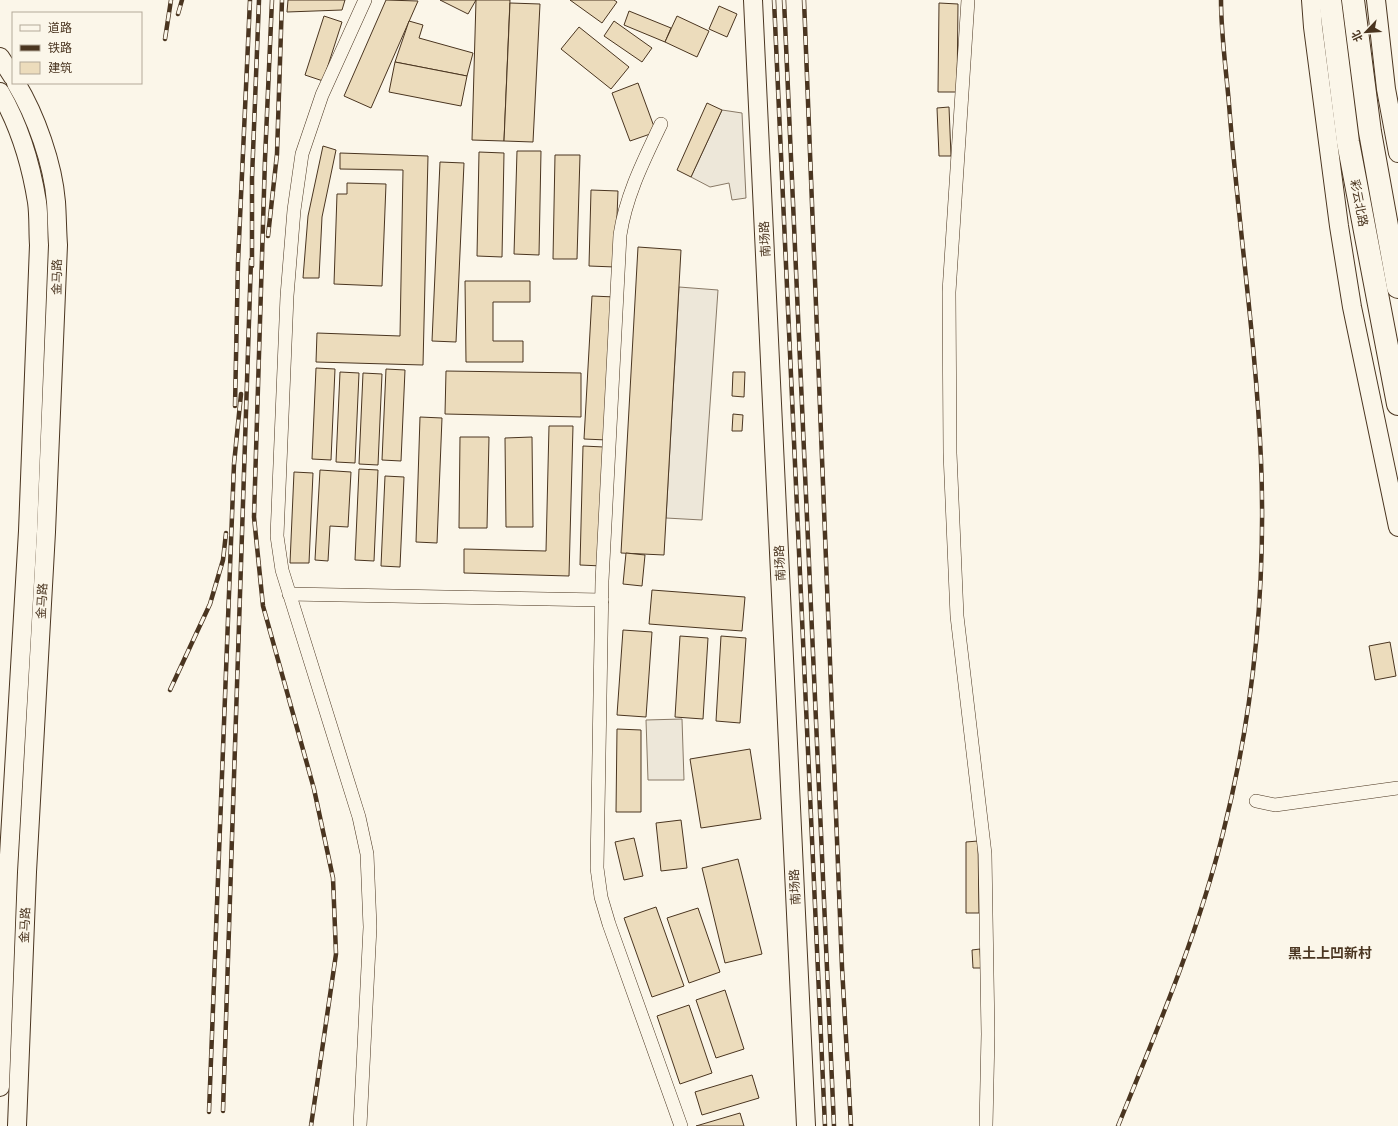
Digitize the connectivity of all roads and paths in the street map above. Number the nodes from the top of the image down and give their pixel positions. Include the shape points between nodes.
1 (365, 0) edge
2 (753, 0) edge
3 (968, 0) edge
4 (1311, 0) edge
5 (1330, 0) edge
6 (1353, 0) edge
7 (1376, 0) edge
8 (0, 57) edge
9 (12, 75) edge
10 (16, 84) edge
11 (0, 92) edge
12 (661, 124) dead end
13 (1398, 153) edge
14 (1398, 287) edge
15 (1398, 404) edge
16 (1398, 527) edge
17 (289, 594) junction
18 (602, 600) junction
19 (1398, 788) edge
20 (1256, 801) dead end
21 (0, 1087) edge
22 (17, 1126) edge
23 (360, 1126) edge
24 (681, 1126) edge
25 (806, 1126) edge
26 (986, 1126) edge

1 - 17 street via 322,95 302,154 294,210 287,296 277,536
2 - 25 main road, 南场路
3 - 26 street via 949,292 950,453 957,616 985,854 988,1034
4 - 16 main road via 1335,196 1352,307
5 - 15 highway, 彩云北路 via 1348,142
6 - 14 highway, 彩云北路 via 1370,132
7 - 13 main road via 1386,90
8 - 9 main road
10 - 22 main road, 金马路 via 36,123 46,155 56,201 58,245
11 - 21 main road, 金马路 via 19,130 28,160 37,203 39,245 28,531 8,872
12 - 18 street via 635,178 620,235
17 - 18 street
17 - 23 street via 359,817 367,854 370,927
18 - 24 street via 597,868 601,897
19 - 20 street via 1275,805

